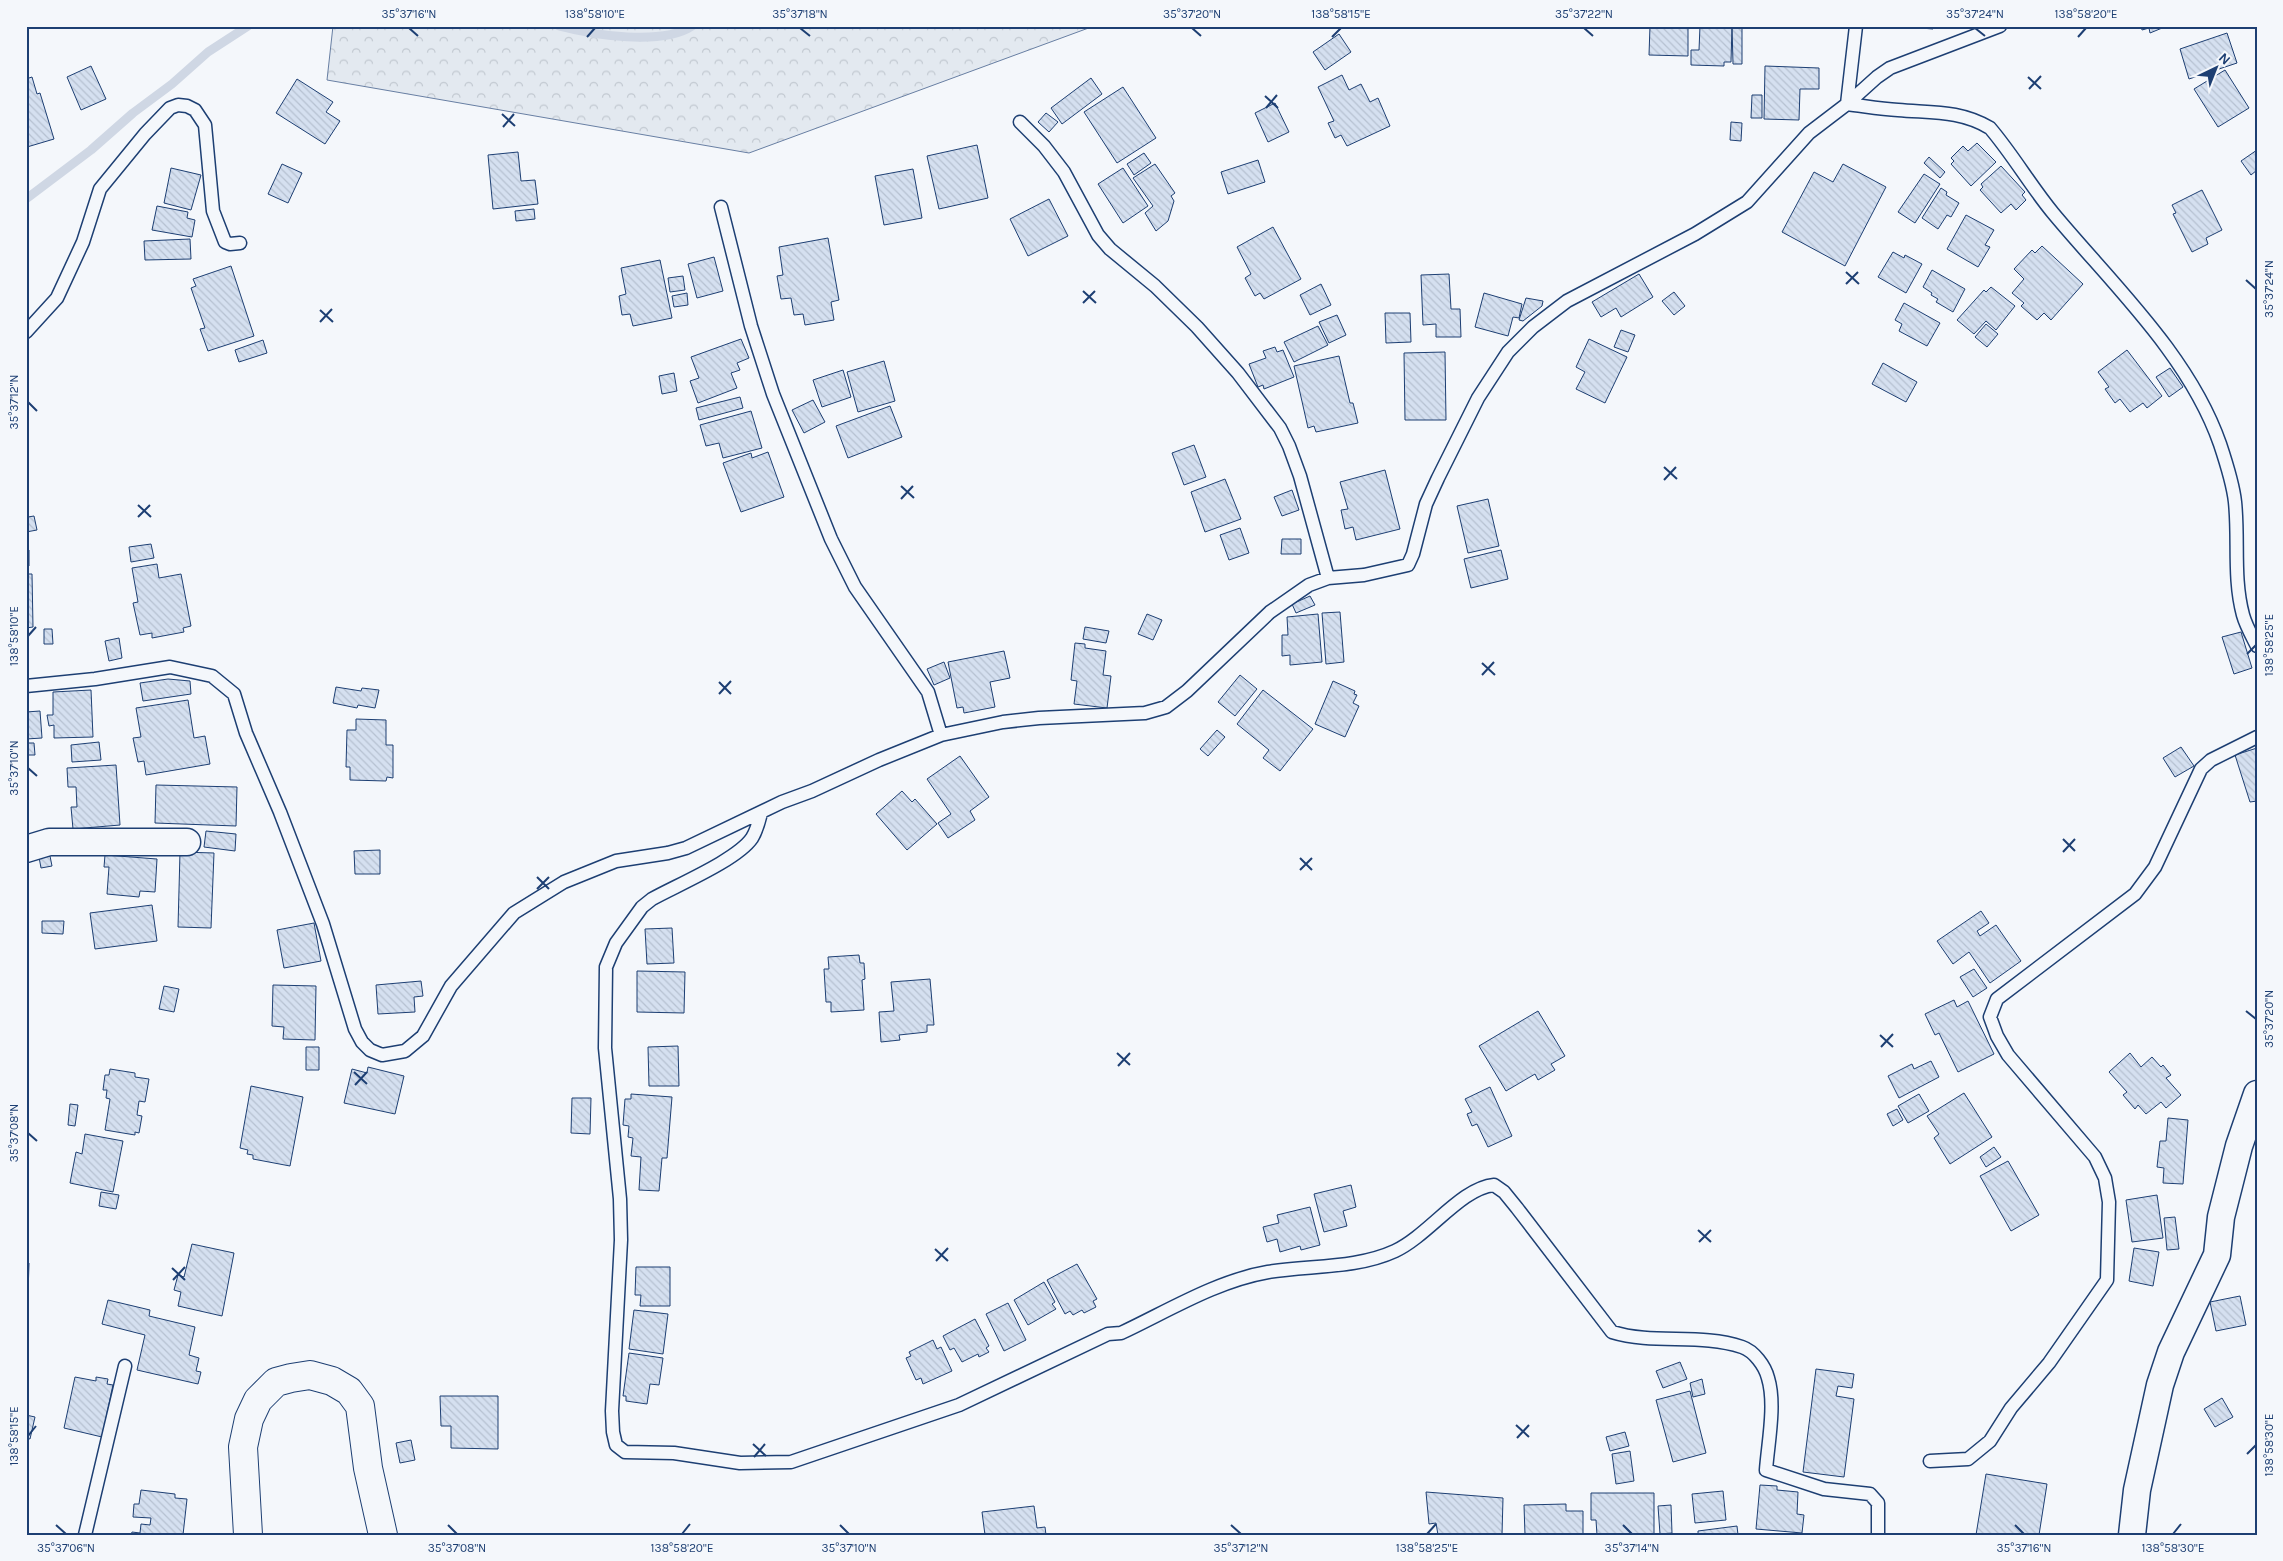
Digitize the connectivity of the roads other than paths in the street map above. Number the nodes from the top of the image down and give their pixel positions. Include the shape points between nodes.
1 (1856, 26) edge
2 (2000, 26) edge
3 (1847, 104) junction
4 (1020, 122) dead end
5 (721, 207) dead end
6 (240, 242) dead end
7 (26, 332) edge
8 (1328, 578) junction
9 (2257, 646) edge
10 (26, 686) edge
11 (941, 735) junction
12 (2257, 737) edge
13 (761, 812) junction
14 (186, 842) dead end
15 (26, 849) edge
16 (2257, 1094) edge
17 (125, 1366) dead end
18 (1930, 1461) dead end
19 (85, 1535) edge
20 (248, 1535) edge
21 (383, 1535) edge
22 (1878, 1535) edge
23 (2132, 1535) edge

1 - 3 lane
2 - 3 lane via 1890,68
3 - 8 lane via 1809,133 1747,202 1695,234 1567,301 1533,327 1493,373 1465,423 1426,504 1414,554 1408,565 1364,575
3 - 9 lane via 1949,112 1990,128 2052,212 2151,328 2194,387 2220,445 2235,500 2236,568 2243,616
4 - 8 lane via 1064,172 1098,235 1197,327 1280,428 1300,476
5 - 11 lane via 751,326 773,394 831,539 855,587 928,692
6 - 7 lane via 225,242 213,211 205,125 200,115 188,106 170,108 100,189 82,242 57,298
8 - 11 lane via 1309,585 1270,612 1166,707 1144,713 1012,721
10 - 13 lane via 170,667 212,676 234,694 246,732 323,924 355,1029 370,1050 382,1055 405,1050 423,1036 451,986 490,940 514,914 549,891 616,861 686,848
11 - 13 lane
12 - 18 lane via 2211,760 2201,769 2155,867 2135,894 1997,999 1990,1017 2008,1055 2095,1157 2106,1178 2109,1202 2107,1280 1990,1441 1968,1459
13 - 22 lane via 757,828 745,846 642,907 616,943 606,967 605,1048 621,1240 612,1411 616,1444 625,1452 674,1453 740,1463 791,1462 958,1405 1215,1288 1267,1272 1323,1267 1394,1251 1428,1230 1470,1192 1494,1185 1517,1208 1612,1332 1652,1340 1731,1344 1744,1347 1756,1357 1769,1379 1771,1411 1766,1470 1824,1489 1870,1494 1878,1503
14 - 15 street via 49,842
16 - 23 street via 2239,1146 2221,1217 2217,1255 2160,1385 2137,1490
17 - 19 lane
20 - 21 street via 243,1447 249,1419 258,1400 276,1382 310,1376 332,1381 349,1391 360,1406 368,1468

